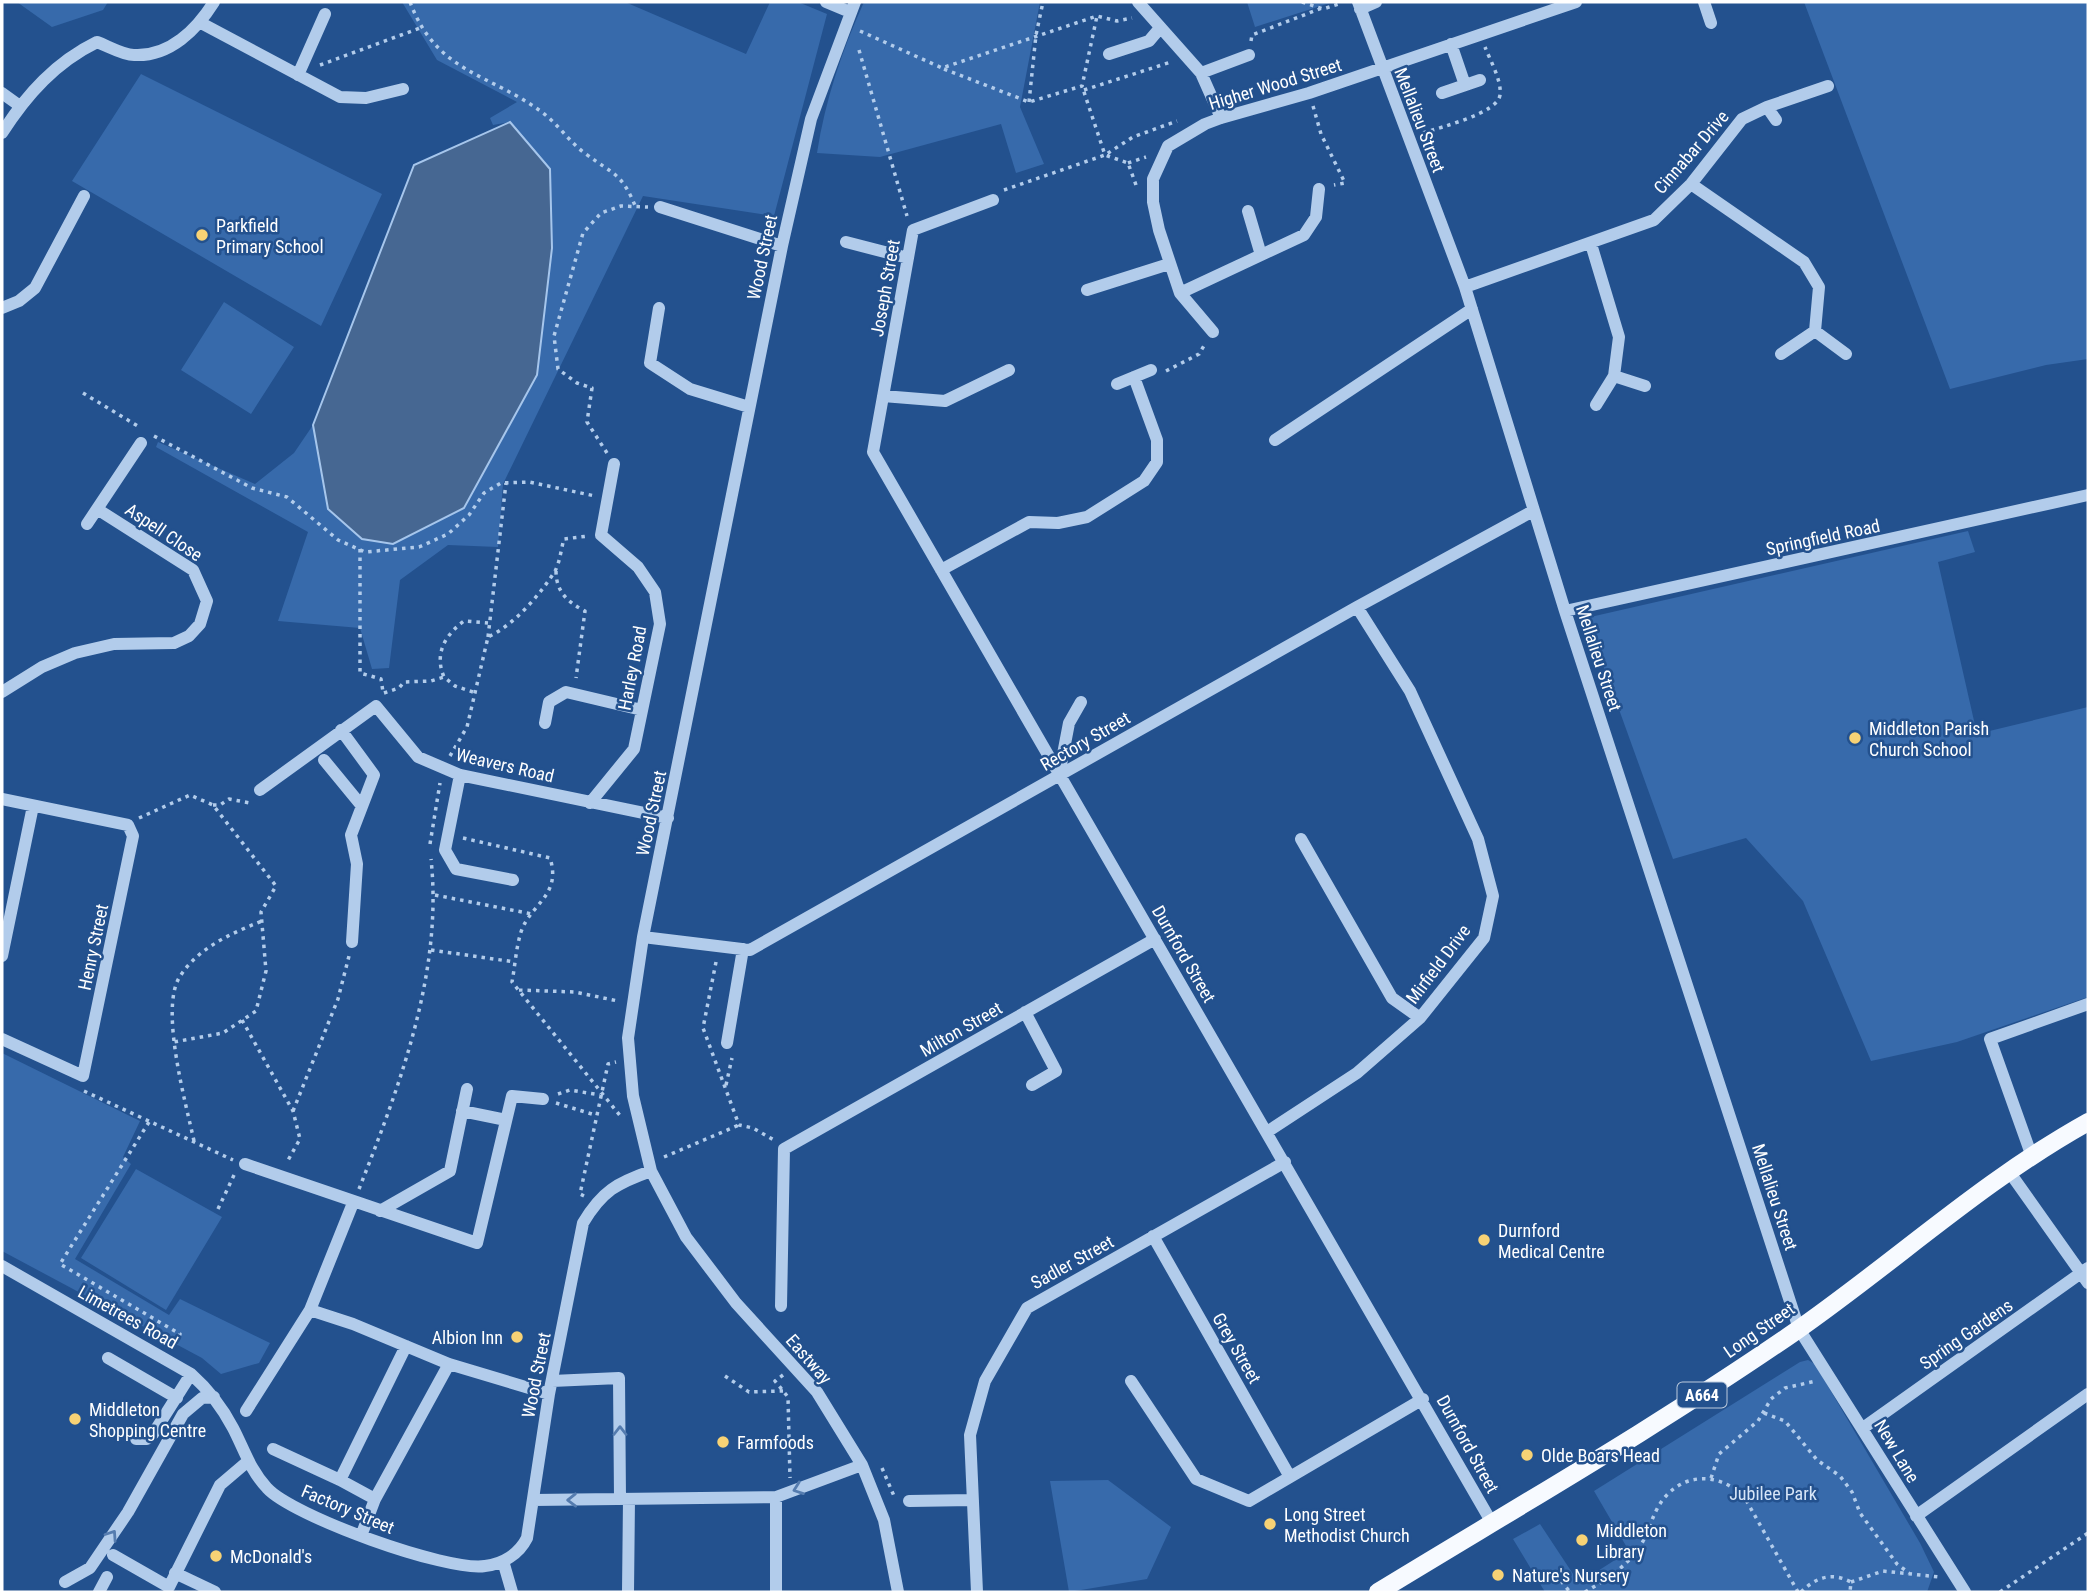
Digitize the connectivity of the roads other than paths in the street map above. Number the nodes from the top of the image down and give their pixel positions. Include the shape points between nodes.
1 (214, 2) edge
2 (826, 2) edge
3 (1138, 2) edge
4 (1376, 2) edge
5 (1576, 2) edge
6 (1704, 2) edge
7 (1359, 5) edge
8 (850, 13) edge
9 (325, 14) dead end
10 (201, 23) junction
11 (1711, 23) dead end
12 (1160, 28) junction
13 (1451, 44) junction
14 (1109, 54) dead end
15 (1249, 55) road end
16 (1382, 68) junction
17 (1201, 73) junction
18 (298, 75) junction
19 (1480, 80) dead end
20 (1465, 85) junction
21 (1828, 86) dead end
22 (403, 89) dead end
23 (2, 93) edge
24 (1441, 93) dead end
25 (20, 106) junction
26 (1767, 107) junction
27 (1221, 118) junction
28 (1776, 120) dead end
29 (2, 133) edge
30 (1691, 184) junction
31 (1319, 189) dead end
32 (84, 196) dead end
33 (993, 200) road end
34 (660, 206) road end
35 (1248, 211) dead end
36 (846, 242) dead end
37 (1591, 244) junction
38 (782, 246) junction
39 (1261, 255) junction
40 (908, 258) junction
41 (1169, 264) junction
42 (1465, 286) junction
43 (1087, 290) dead end
44 (1180, 293) junction
45 (2, 308) edge
46 (659, 308) dead end
47 (1472, 309) junction
48 (1815, 331) junction
49 (1213, 332) road end
50 (1781, 354) dead end
51 (1846, 354) dead end
52 (1009, 370) dead end
53 (1151, 370) road end
54 (1614, 376) junction
55 (1134, 377) junction
56 (1117, 384) dead end
57 (1645, 386) dead end
58 (883, 396) junction
59 (1596, 405) dead end
60 (749, 407) junction
61 (1275, 440) dead end
62 (141, 443) dead end
63 (614, 464) road end
64 (2088, 495) edge
65 (97, 509) junction
66 (1533, 511) junction
67 (87, 524) dead end
68 (941, 570) junction
69 (1357, 607) junction
70 (1565, 611) junction
71 (2, 692) edge
72 (1081, 702) dead end
73 (642, 710) junction
74 (545, 723) dead end
75 (341, 730) junction
76 (324, 760) dead end
77 (460, 775) junction
78 (1059, 775) junction
79 (260, 790) dead end
80 (2, 799) edge
81 (590, 803) junction
82 (361, 805) junction
83 (33, 806) junction
84 (668, 818) junction
85 (1301, 839) dead end
86 (513, 880) dead end
87 (643, 937) junction
88 (1155, 939) junction
89 (352, 942) road end
90 (743, 949) junction
91 (2, 956) edge
92 (2088, 1004) edge
93 (1025, 1012) junction
94 (1420, 1018) junction
95 (2, 1039) edge
96 (727, 1043) road end
97 (1032, 1085) dead end
98 (467, 1088) dead end
99 (543, 1099) road end
100 (462, 1111) junction
101 (506, 1120) junction
102 (2088, 1122) edge
103 (1267, 1132) junction
104 (2031, 1154) junction
105 (1285, 1162) junction
106 (246, 1164) dead end
107 (650, 1167) junction
108 (2008, 1170) junction
109 (353, 1203) junction
110 (380, 1211) junction
111 (1153, 1236) junction
112 (2, 1266) edge
113 (2086, 1275) edge
114 (781, 1306) dead end
115 (310, 1310) junction
116 (1799, 1329) junction
117 (406, 1346) junction
118 (108, 1358) dead end
119 (449, 1364) junction
120 (191, 1374) junction
121 (1131, 1381) dead end
122 (551, 1387) junction
123 (2088, 1394) edge
124 (214, 1397) junction
125 (177, 1398) junction
126 (1423, 1399) junction
127 (246, 1411) dead end
128 (225, 1413) joint
129 (1863, 1428) junction
130 (136, 1439) dead end
131 (273, 1449) dead end
132 (247, 1462) junction
133 (862, 1465) junction
134 (1290, 1477) junction
135 (340, 1480) junction
136 (776, 1497) junction
137 (375, 1499) junction
138 (625, 1499) junction
139 (533, 1500) junction
140 (973, 1500) junction
141 (909, 1501) dead end
142 (1916, 1516) junction
143 (1492, 1523) junction
144 (361, 1535) junction
145 (113, 1555) dead end
146 (503, 1561) junction
147 (175, 1573) junction
148 (107, 1577) dead end
149 (65, 1582) dead end
150 (167, 1590) edge
151 (99, 1592) edge
152 (214, 1592) edge
153 (512, 1592) edge
154 (628, 1592) edge
155 (776, 1592) edge
156 (898, 1592) edge
157 (977, 1592) edge
158 (1378, 1592) edge
159 (1965, 1592) edge

1 - 10 street
2 - 8 street
3 - 12 street
4 - 7 street
5 - 13 street, Higher Wood Street
6 - 11 street
7 - 16 street, Mellalieu Street
8 - 38 street, Wood Street via 811,119
9 - 18 street
10 - 18 street
10 - 25 street via 171,48 134,56 97,41 68,56
12 - 14 street via 1149,41
12 - 17 street
13 - 16 street, Higher Wood Street
13 - 20 street
15 - 17 street
16 - 27 street, Higher Wood Street
16 - 42 street, Mellalieu Street
17 - 27 street
18 - 22 street via 340,97 366,98
19 - 20 street
20 - 24 street
21 - 26 street, Cinnabar Drive
23 - 25 street
25 - 29 street
26 - 28 street
26 - 30 street, Cinnabar Drive via 1742,119
27 - 41 street, Higher Wood Street via 1168,146 1153,179 1153,202
30 - 37 street, Cinnabar Drive via 1654,220
30 - 48 street via 1804,262 1819,287
31 - 39 street via 1317,217 1310,229
32 - 45 street via 35,288
33 - 40 street, Joseph Street via 913,230
34 - 38 street
35 - 39 street
36 - 40 street
37 - 42 street, Cinnabar Drive
37 - 54 street via 1619,337
38 - 60 street, Wood Street
39 - 44 street
40 - 58 street, Joseph Street
41 - 43 street
41 - 44 street, Higher Wood Street
42 - 47 street, Mellalieu Street
44 - 49 street, Higher Wood Street
46 - 60 street via 650,363 690,388
47 - 61 street
47 - 66 street, Mellalieu Street
48 - 50 street
48 - 51 street
52 - 58 street via 945,401
53 - 55 street
54 - 57 street
54 - 59 street
55 - 56 street
55 - 68 street via 1157,440 1157,462 1144,481 1087,517 1071,522 1029,522
58 - 68 street, Durnford Street via 873,453
60 - 84 street, Wood Street
62 - 65 street
63 - 73 street, Harley Road via 601,535 638,567 655,592 660,624
64 - 70 street, Springfield Road
65 - 67 street
65 - 71 street, Aspell Close via 193,570 207,601 201,624 174,643 114,645 68,655
66 - 69 street, Rectory Street
66 - 70 street, Mellalieu Street
68 - 78 street, Durnford Street
69 - 78 street, Rectory Street
69 - 94 street, Mirfield Drive via 1416,704 1478,839 1493,896 1484,938
70 - 116 street, Mellalieu Street
72 - 78 street via 1069,723
73 - 74 street via 566,692 549,702
73 - 81 street, Harley Road via 634,749
75 - 77 street, Weavers Road via 376,706 418,758
75 - 79 street
75 - 82 street via 374,775
76 - 82 street
77 - 81 street, Weavers Road
77 - 86 street via 445,850 456,869
78 - 88 street, Durnford Street
78 - 90 street, Rectory Street via 750,950
80 - 83 street
81 - 84 street, Weavers Road
82 - 89 street via 351,835 357,864
83 - 91 street
83 - 95 street, Henry Street via 128,825 133,841 83,1076
84 - 87 street, Wood Street
85 - 94 street via 1392,998
87 - 90 street, Rectory Street
87 - 107 street, Wood Street via 628,1038
88 - 93 street, Milton Street
88 - 103 street, Durnford Street
90 - 96 street
92 - 104 street via 1990,1039
93 - 97 street via 1056,1071
93 - 114 street, Milton Street via 784,1149
94 - 103 street, Mirfield Drive via 1357,1073
98 - 100 street
99 - 101 street via 512,1096
100 - 101 street
100 - 110 street via 450,1171
101 - 110 street via 477,1243
102 - 104 main road, A664
103 - 105 street, Durnford Street
104 - 108 main road, A664
105 - 111 street, Sadler Street
105 - 126 street, Durnford Street
106 - 109 street
107 - 122 street, Wood Street via 618,1182 595,1202 583,1223
107 - 133 street, Eastway via 686,1237 736,1303 817,1392
108 - 113 street
108 - 116 main road, Long Street / A664
109 - 110 street
109 - 115 street
111 - 134 street, Grey Street
111 - 140 street, Sadler Street via 1027,1308 985,1381 979,1402 970,1435
112 - 120 street, Limetrees Road
113 - 129 street, Spring Gardens
115 - 117 street
115 - 127 street
116 - 129 street, New Lane
116 - 143 main road, Long Street / A664 via 1676,1413
117 - 119 street
117 - 135 street
118 - 125 street
119 - 122 street
119 - 137 street
120 - 124 street, Limetrees Road
120 - 125 street
121 - 134 street via 1196,1479 1249,1501
138 -> 122 street via 619,1378
122 - 139 street, Wood Street
123 - 142 street
124 - 128 street, Limetrees Road
149 -> 124 street via 90,1568 128,1512 183,1414 191,1405
125 - 130 street via 153,1434
126 - 134 street
126 - 143 street, Durnford Street
128 - 132 street, Factory Street
129 - 142 street, New Lane
131 - 135 street
132 - 144 street, Factory Street via 268,1490
132 - 147 street via 220,1485
133 -> 136 street
133 - 156 street, Eastway via 884,1520
135 - 137 street
136 - 138 street
136 - 155 street
137 - 144 street
138 -> 139 street
138 - 154 street
139 - 146 street, Wood Street via 527,1538
140 - 141 street
140 - 157 street, Sadler Street
142 - 159 street, New Lane
143 - 158 main road, Long Street / A664
144 - 146 street, Factory Street via 422,1558 475,1567
145 - 150 street
146 - 153 street
147 - 150 street
147 - 152 street
148 - 151 street

